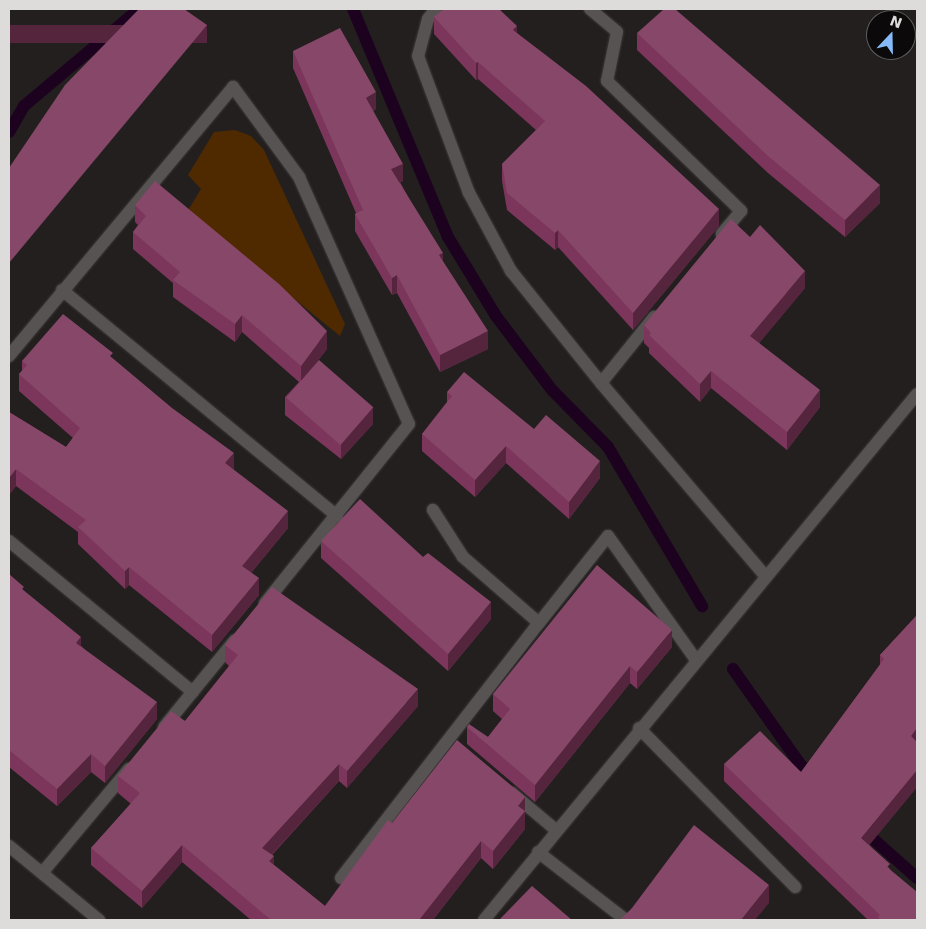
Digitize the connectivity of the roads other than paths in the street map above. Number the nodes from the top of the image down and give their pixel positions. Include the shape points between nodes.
1 (436, 9) edge
2 (590, 9) edge
3 (716, 241) edge
4 (62, 290) junction
5 (662, 308) edge
6 (9, 356) edge
7 (601, 383) junction
8 (917, 394) edge
9 (433, 510) dead end
10 (337, 516) junction
11 (9, 541) edge
12 (765, 576) junction
13 (256, 615) edge
14 (539, 623) junction
15 (243, 630) edge
16 (696, 660) junction
17 (193, 692) junction
18 (640, 728) junction
19 (155, 737) edge
20 (136, 760) edge
21 (499, 782) edge
22 (556, 830) junction
23 (9, 846) edge
24 (538, 852) junction
25 (42, 873) junction
26 (341, 878) dead end
27 (795, 887) dead end
28 (99, 920) edge
29 (484, 920) edge
30 (626, 920) edge

1 - 7 street via 428,19 418,56 469,193 511,271
2 - 3 street via 617,32 607,81 741,211
4 - 6 street
4 - 10 street
4 - 10 street via 233,87 298,177 409,424
5 - 7 street
7 - 12 street
8 - 12 street
9 - 14 street via 463,557
10 - 13 street
11 - 17 street
12 - 16 street
14 - 16 street via 608,536
14 - 26 street via 453,742
15 - 17 street
16 - 18 street
17 - 19 street
18 - 22 street
18 - 27 street
20 - 25 street
21 - 22 street
22 - 24 street
23 - 25 street
24 - 29 street
24 - 30 street
25 - 28 street

